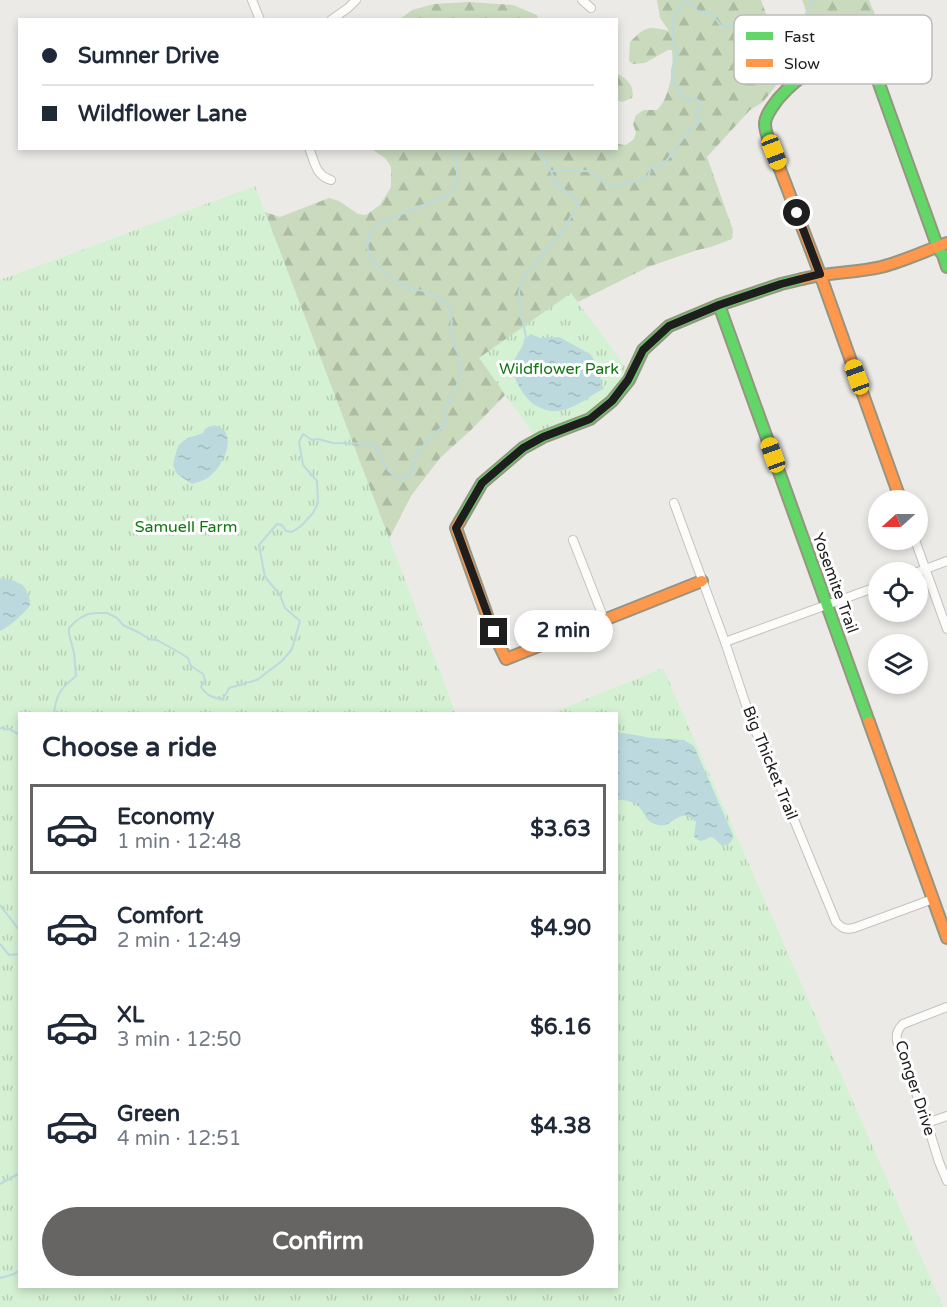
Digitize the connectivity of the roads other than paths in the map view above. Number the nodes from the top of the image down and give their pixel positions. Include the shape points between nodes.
1 (252, 0) edge
2 (356, 0) edge
3 (582, 0) edge
4 (591, 8) dead end
5 (259, 18) edge
6 (334, 18) edge
7 (793, 84) edge
8 (880, 84) edge
9 (310, 150) edge
10 (331, 180) dead end
11 (942, 246) edge
12 (947, 267) edge
13 (820, 274) junction
14 (719, 305) junction
15 (897, 490) edge
16 (674, 502) dead end
17 (573, 540) dead end
18 (947, 561) edge
19 (928, 568) edge
20 (928, 575) edge
21 (702, 581) junction
22 (868, 590) edge
23 (827, 605) junction
24 (604, 619) junction
25 (947, 629) edge
26 (725, 642) junction
27 (933, 899) junction
28 (947, 938) edge
29 (947, 1007) edge
30 (947, 1116) edge
31 (927, 1123) junction
32 (947, 1181) edge

1 - 5 street
2 - 6 street
3 - 4 street
7 - 13 street via 770,108 764,122
8 - 11 street
9 - 10 street via 318,172
11 - 12 street
11 - 13 street via 880,267
13 - 14 street
13 - 15 street
14 - 23 street, Yosemite Trail
14 - 24 street via 669,326 643,350 612,401 590,419 523,448 482,483 456,528 506,659
16 - 21 street, Big Thicket Trail
17 - 24 street
18 - 19 street
20 - 25 street
21 - 24 street
21 - 26 street, Big Thicket Trail
22 - 23 street
23 - 26 street
23 - 27 street, Yosemite Trail
26 - 27 street, Big Thicket Trail via 753,726 836,922 848,930
27 - 28 street, Yosemite Trail
29 - 31 street, Conger Drive via 903,1024 896,1035
30 - 31 street
31 - 32 street, Conger Drive

